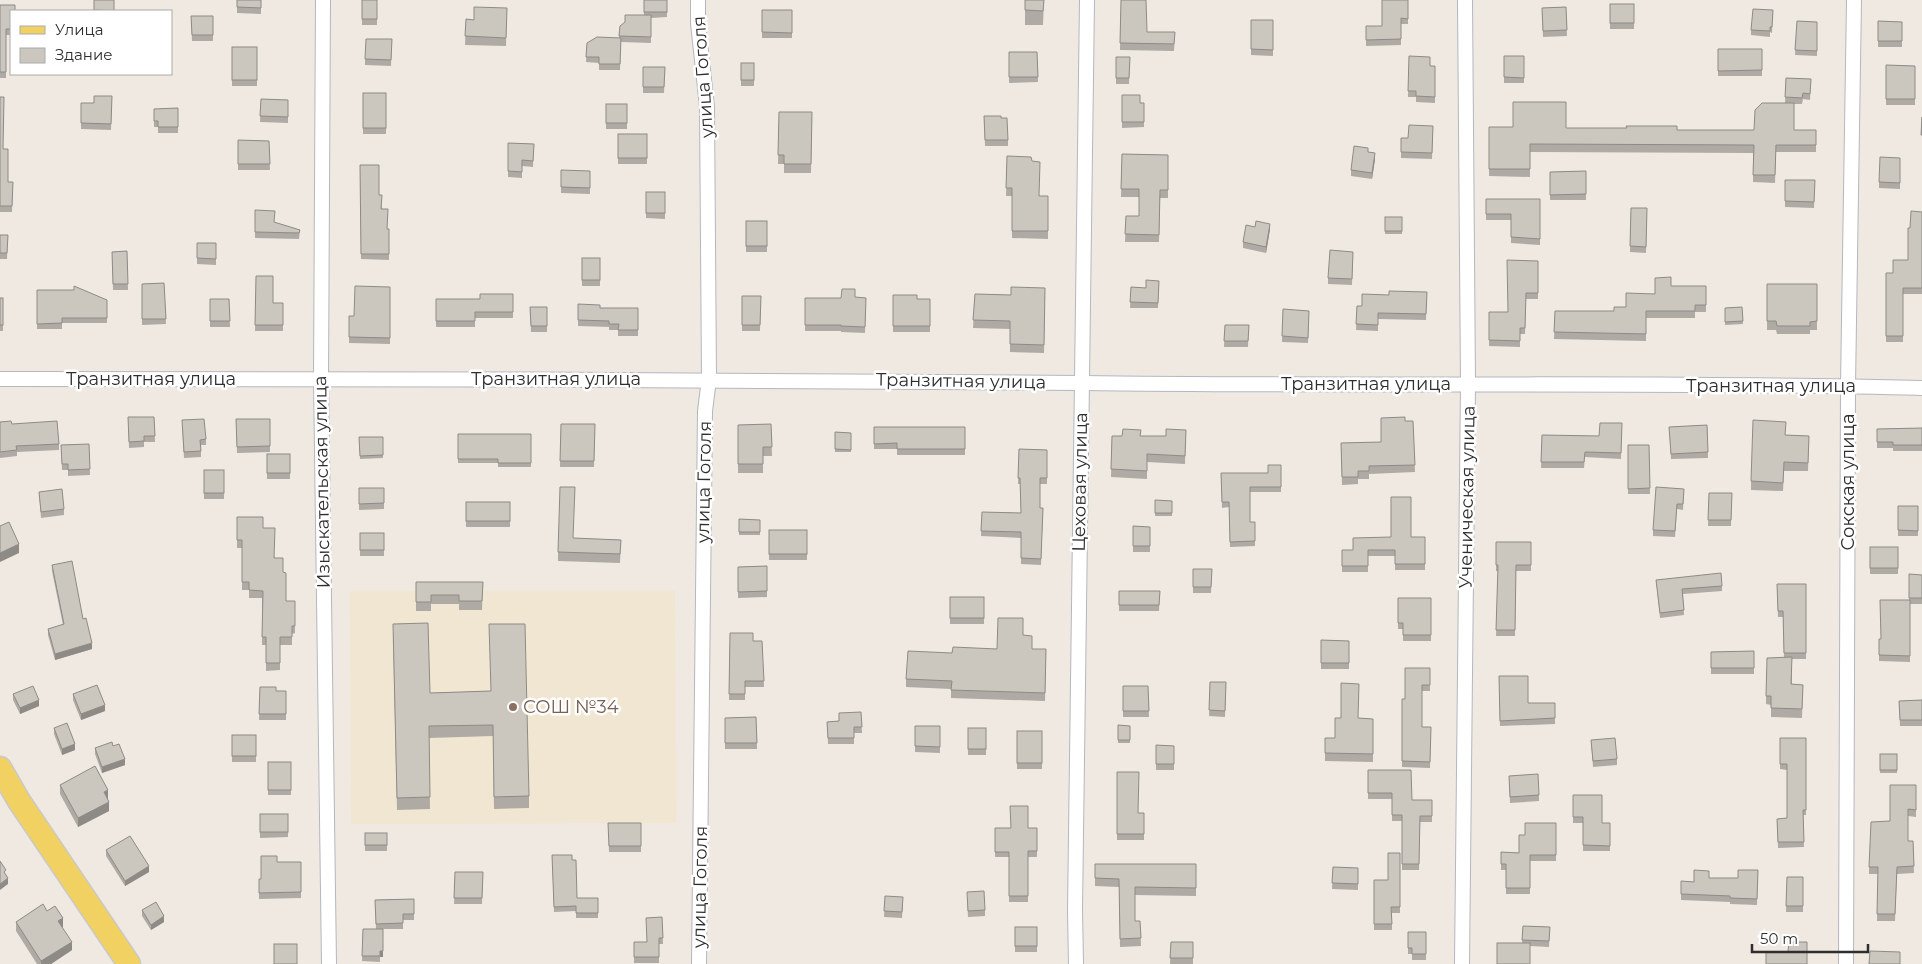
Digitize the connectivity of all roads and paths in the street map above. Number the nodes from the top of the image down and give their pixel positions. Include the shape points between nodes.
1 (323, 0) edge
2 (698, 0) edge
3 (1087, 0) edge
4 (1465, 0) edge
5 (1854, 0) edge
6 (0, 379) edge
7 (321, 379) junction
8 (709, 379) junction
9 (1082, 383) junction
10 (1468, 384) junction
11 (1848, 386) junction
12 (1922, 388) edge
13 (0, 768) edge
14 (129, 964) edge
15 (329, 964) edge
16 (699, 964) edge
17 (1076, 964) edge
18 (1462, 964) edge
19 (1846, 964) edge

1 - 7 street, Изыскательская улица
2 - 8 street, улица Гоголя via 707,107
3 - 9 street, Цеховая улица
4 - 10 street, Ученическая улица
5 - 11 street, Сокская улица
6 - 7 street, Транзитная улица
7 - 8 street, Транзитная улица
7 - 15 street, Изыскательская улица
8 - 9 street, Транзитная улица
8 - 16 street, улица Гоголя via 705,411
9 - 10 street, Транзитная улица
9 - 17 street, Цеховая улица
10 - 11 street, Транзитная улица
10 - 18 street, Ученическая улица
11 - 12 street, Транзитная улица
11 - 19 street, Сокская улица
13 - 14 main road

